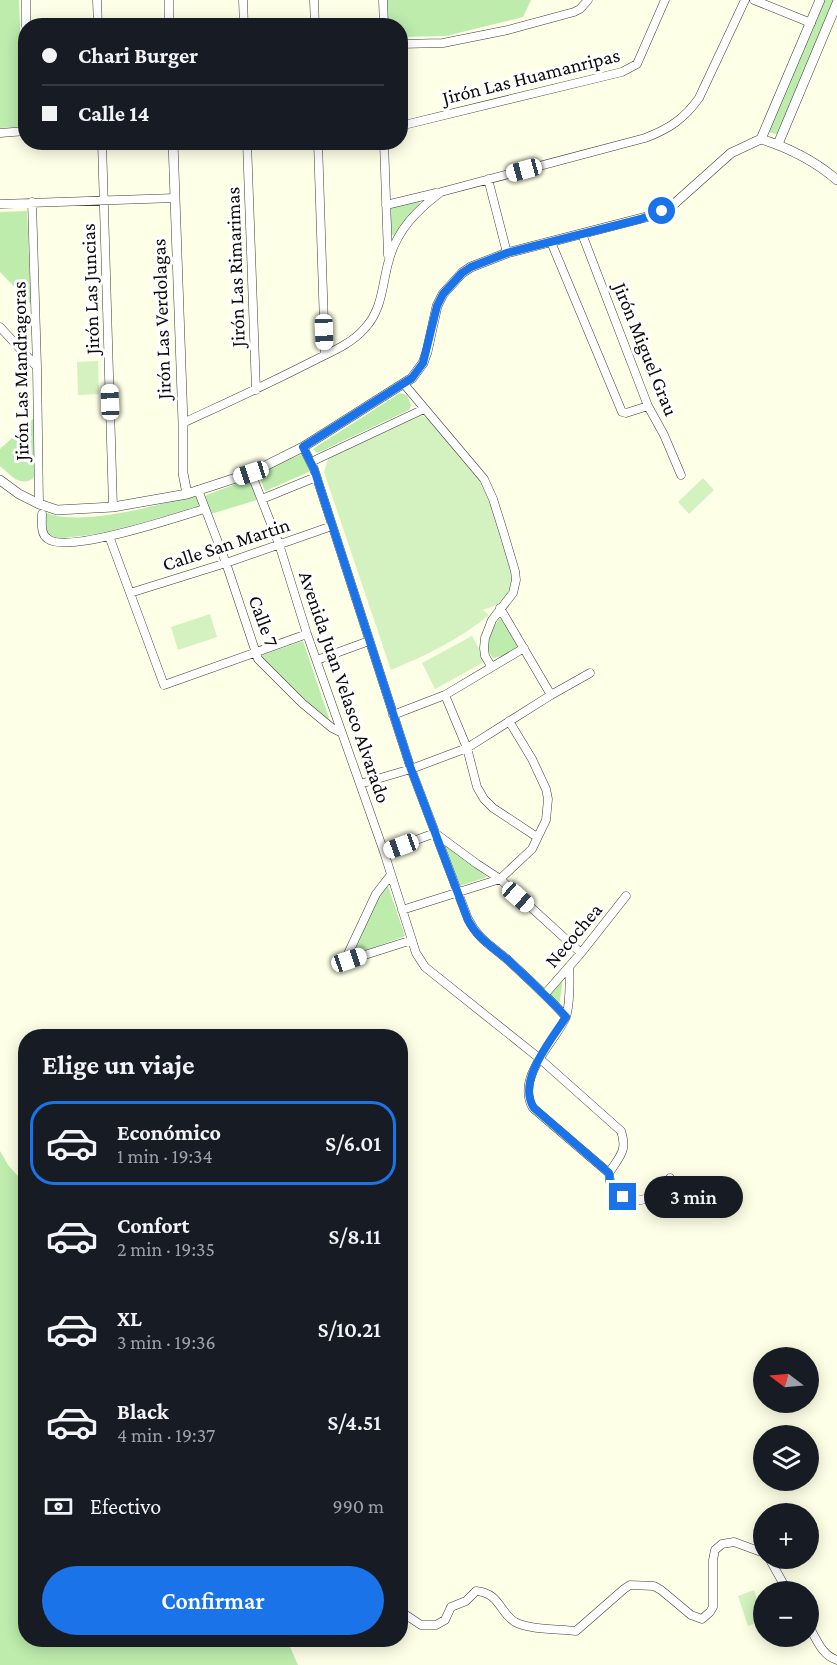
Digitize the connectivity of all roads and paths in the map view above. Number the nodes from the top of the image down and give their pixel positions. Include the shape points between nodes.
1 (26, 0) edge
2 (97, 0) edge
3 (169, 0) edge
4 (243, 0) edge
5 (314, 0) edge
6 (383, 0) edge
7 (588, 0) edge
8 (665, 0) edge
9 (745, 0) edge
10 (754, 0) edge
11 (820, 0) edge
12 (837, 3) edge
13 (26, 18) edge
14 (98, 18) edge
15 (170, 18) edge
16 (244, 18) edge
17 (315, 18) edge
18 (384, 18) edge
19 (811, 23) junction
20 (408, 44) edge
21 (408, 124) edge
22 (18, 132) edge
23 (0, 133) edge
24 (761, 139) junction
25 (778, 144) junction
26 (102, 150) edge
27 (173, 150) edge
28 (247, 150) edge
29 (318, 150) edge
30 (384, 150) edge
31 (488, 179) junction
32 (837, 180) edge
33 (441, 192) junction
34 (175, 198) junction
35 (104, 200) junction
36 (32, 202) junction
37 (0, 204) edge
38 (386, 205) junction
39 (582, 234) junction
40 (551, 242) junction
41 (507, 253) junction
42 (388, 260) junction
43 (0, 327) edge
44 (325, 355) junction
45 (37, 367) junction
46 (404, 384) junction
47 (256, 390) junction
48 (648, 406) junction
49 (424, 409) junction
50 (183, 423) junction
51 (303, 447) junction
52 (311, 462) junction
53 (251, 473) junction
54 (681, 475) dead end
55 (316, 477) junction
56 (0, 480) edge
57 (198, 490) junction
58 (187, 494) junction
59 (262, 499) junction
60 (39, 504) junction
61 (113, 507) junction
62 (204, 509) junction
63 (42, 514) dead end
64 (332, 526) junction
65 (109, 536) junction
66 (279, 544) junction
67 (226, 563) junction
68 (130, 593) junction
69 (501, 608) junction
70 (307, 634) junction
71 (369, 641) junction
72 (524, 648) junction
73 (255, 652) junction
74 (317, 660) junction
75 (491, 666) junction
76 (590, 673) dead end
77 (551, 694) junction
78 (445, 695) junction
79 (393, 715) junction
80 (509, 721) junction
81 (342, 733) junction
82 (467, 748) junction
83 (411, 769) junction
84 (360, 784) junction
85 (435, 833) junction
86 (537, 837) junction
87 (384, 852) junction
88 (390, 876) junction
89 (500, 879) junction
90 (458, 891) junction
91 (626, 896) dead end
92 (402, 910) junction
93 (412, 940) junction
94 (581, 953) junction
95 (569, 967) junction
96 (545, 994) junction
97 (566, 1017) junction
98 (539, 1058) junction
99 (609, 1173) junction
100 (670, 1178) dead end
101 (753, 1549) edge
102 (408, 1616) edge
103 (819, 1645) edge
104 (837, 1660) edge

1 - 13 street
2 - 14 street
3 - 15 street
4 - 16 street
5 - 17 street
6 - 18 street
7 - 20 street via 574,12 508,30 443,43
8 - 21 street, Jirón Las Huamanripas via 637,64 631,68
9 - 31 street via 699,98 668,129
10 - 19 street
11 - 19 street
12 - 25 street
19 - 24 street
22 - 23 street
24 - 25 street
24 - 39 street via 731,153 662,211
25 - 32 street
26 - 35 street, Jirón Las Juncias
27 - 34 street, Jirón Las Verdolagas
28 - 47 street, Jirón Las Rimarimas
29 - 44 street
30 - 38 street
31 - 33 street
31 - 41 street
33 - 38 street
33 - 42 street via 405,224
34 - 35 street
34 - 50 street, Jirón Las Verdolagas
35 - 36 street
35 - 61 street, Jirón Las Juncias
36 - 37 street
36 - 45 street, Jirón Las Mandragoras
38 - 42 street
39 - 40 street
39 - 48 street, Jirón Miguel Grau
40 - 41 street
40 - 48 street via 622,412
41 - 46 street via 471,267 443,294 423,363
42 - 44 street via 379,304 366,327
43 - 45 street
44 - 47 street
45 - 60 street, Jirón Las Mandragoras
46 - 49 street
46 - 51 street
47 - 50 street
48 - 54 street, Jirón Miguel Grau
49 - 52 street
49 - 69 street via 484,479 493,499 516,580 513,593
50 - 58 street, Jirón Las Verdolagas
51 - 52 street
51 - 53 street
52 - 55 street
53 - 57 street
53 - 59 street, Avenida Juan Velasco Alvarado
55 - 59 street
55 - 64 street
56 - 60 street
57 - 58 street
57 - 62 street, Calle 7
58 - 61 street
59 - 66 street, Avenida Juan Velasco Alvarado
60 - 61 street via 57,510
62 - 65 street
62 - 67 street, Calle 7
63 - 65 street via 43,534 52,542
64 - 66 street, Calle San Martin
64 - 71 street
65 - 68 street
66 - 67 street, Calle San Martin
66 - 70 street, Avenida Juan Velasco Alvarado
67 - 68 street, Calle San Martin
67 - 73 street, Calle 7
68 - 73 street via 164,685
69 - 72 street
69 - 75 street via 485,638 485,656
70 - 73 street
70 - 74 street, Avenida Juan Velasco Alvarado
71 - 74 street
71 - 79 street
72 - 75 street
72 - 77 street
73 - 81 street, Calle 7 via 302,703
74 - 81 street, Avenida Juan Velasco Alvarado
75 - 78 street
76 - 77 street
77 - 80 street
78 - 79 street
78 - 82 street
79 - 83 street
80 - 82 street
80 - 86 street via 546,789 546,820
81 - 84 street, Avenida Juan Velasco Alvarado
82 - 83 street
82 - 86 street via 484,799
83 - 84 street
83 - 85 street
84 - 87 street, Avenida Juan Velasco Alvarado
85 - 87 street
85 - 89 street
85 - 90 street
86 - 89 street via 532,849
87 - 88 street, Avenida Juan Velasco Alvarado
88 - 92 street, Avenida Juan Velasco Alvarado
88 - 93 street via 376,894 346,958
89 - 90 street
89 - 94 street
90 - 92 street
90 - 96 street via 474,930
91 - 94 street, Necochea
92 - 93 street, Avenida Juan Velasco Alvarado
93 - 98 street, Avenida Juan Velasco Alvarado via 425,967
94 - 95 street, Necochea
95 - 96 street, Necochea
95 - 97 street
96 - 97 street
97 - 98 street
98 - 99 street via 532,1073 530,1102
98 - 99 street, Avenida Juan Velasco Alvarado via 621,1131 623,1152
99 - 100 street via 611,1188 632,1200 649,1198
101 - 102 street via 734,1542 715,1550 713,1606 702,1619 654,1586 630,1585 576,1631 530,1628 512,1620 485,1592 476,1591 451,1607 445,1620 436,1625 425,1626
103 - 104 street via 827,1656

